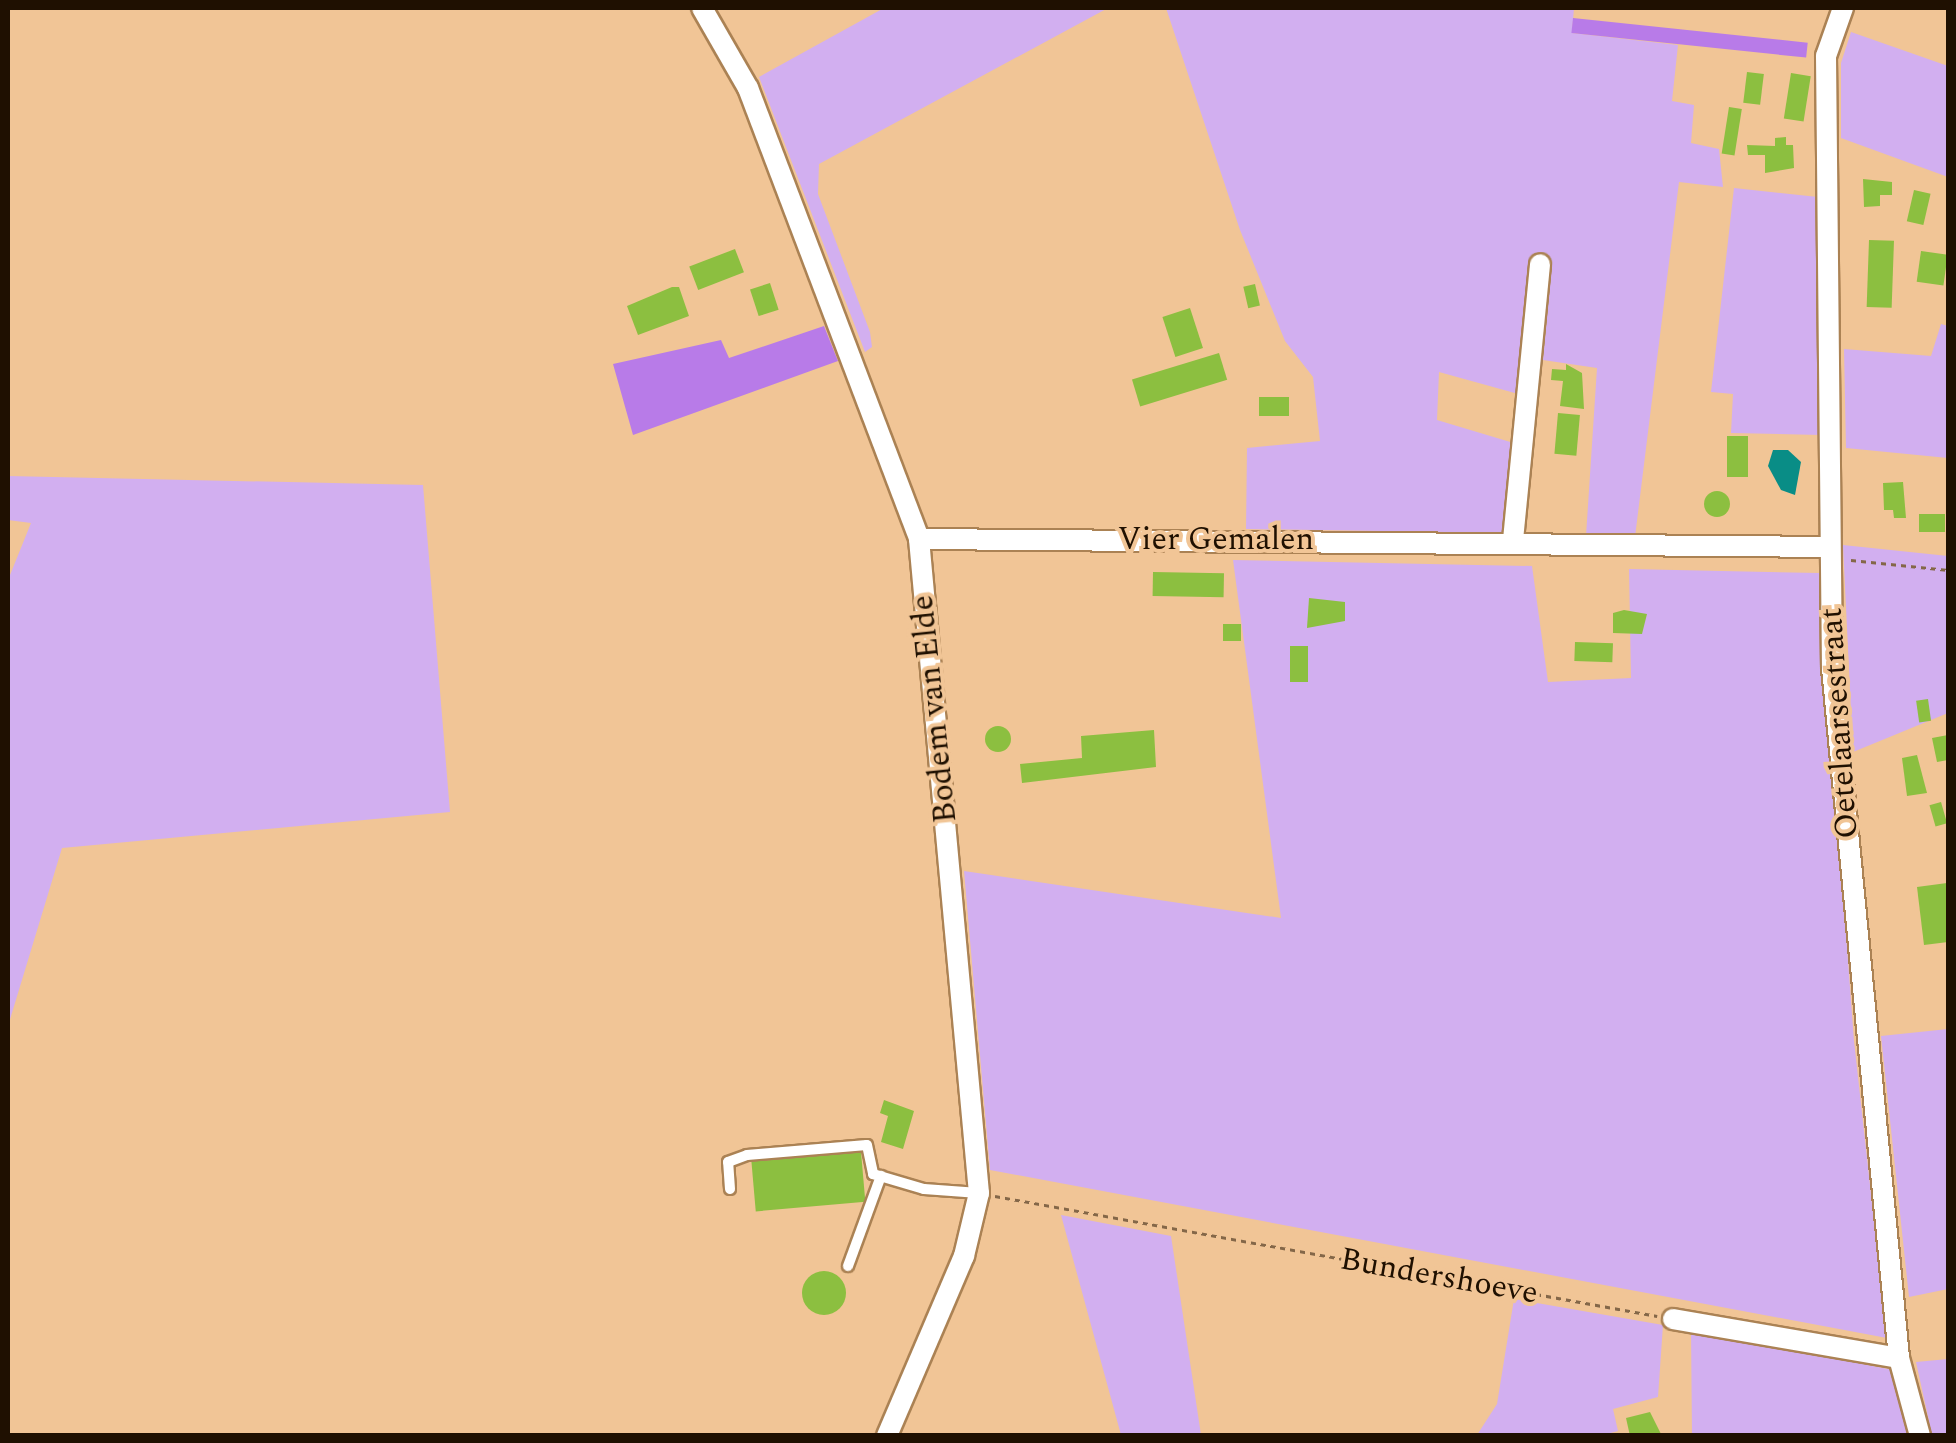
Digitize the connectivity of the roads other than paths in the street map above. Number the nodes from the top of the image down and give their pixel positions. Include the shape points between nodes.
1 (702, 8) edge
2 (1843, 8) edge
3 (1540, 264) dead end
4 (919, 538) junction
5 (1514, 540) junction
6 (1830, 552) junction
7 (881, 1176) junction
8 (730, 1189) dead end
9 (979, 1193) junction
10 (848, 1266) dead end
11 (1673, 1319) road end
12 (1899, 1358) junction
13 (887, 1436) edge
14 (1920, 1436) edge

1 - 4 street, Bodem van Elde via 748,88
2 - 6 street, Oetelaarsestraat via 1826,56
3 - 5 street
4 - 5 street, Vier Gemalen
4 - 9 street, Bodem van Elde
5 - 6 street, Vier Gemalen
6 - 12 street, Oetelaarsestraat via 1832,668
7 - 8 lane via 873,1174 867,1145 747,1155 728,1162
7 - 9 lane via 924,1189
7 - 10 lane
9 - 13 street, Bodem van Elde via 964,1256
11 - 12 street
12 - 14 street, Oetelaarsestraat

